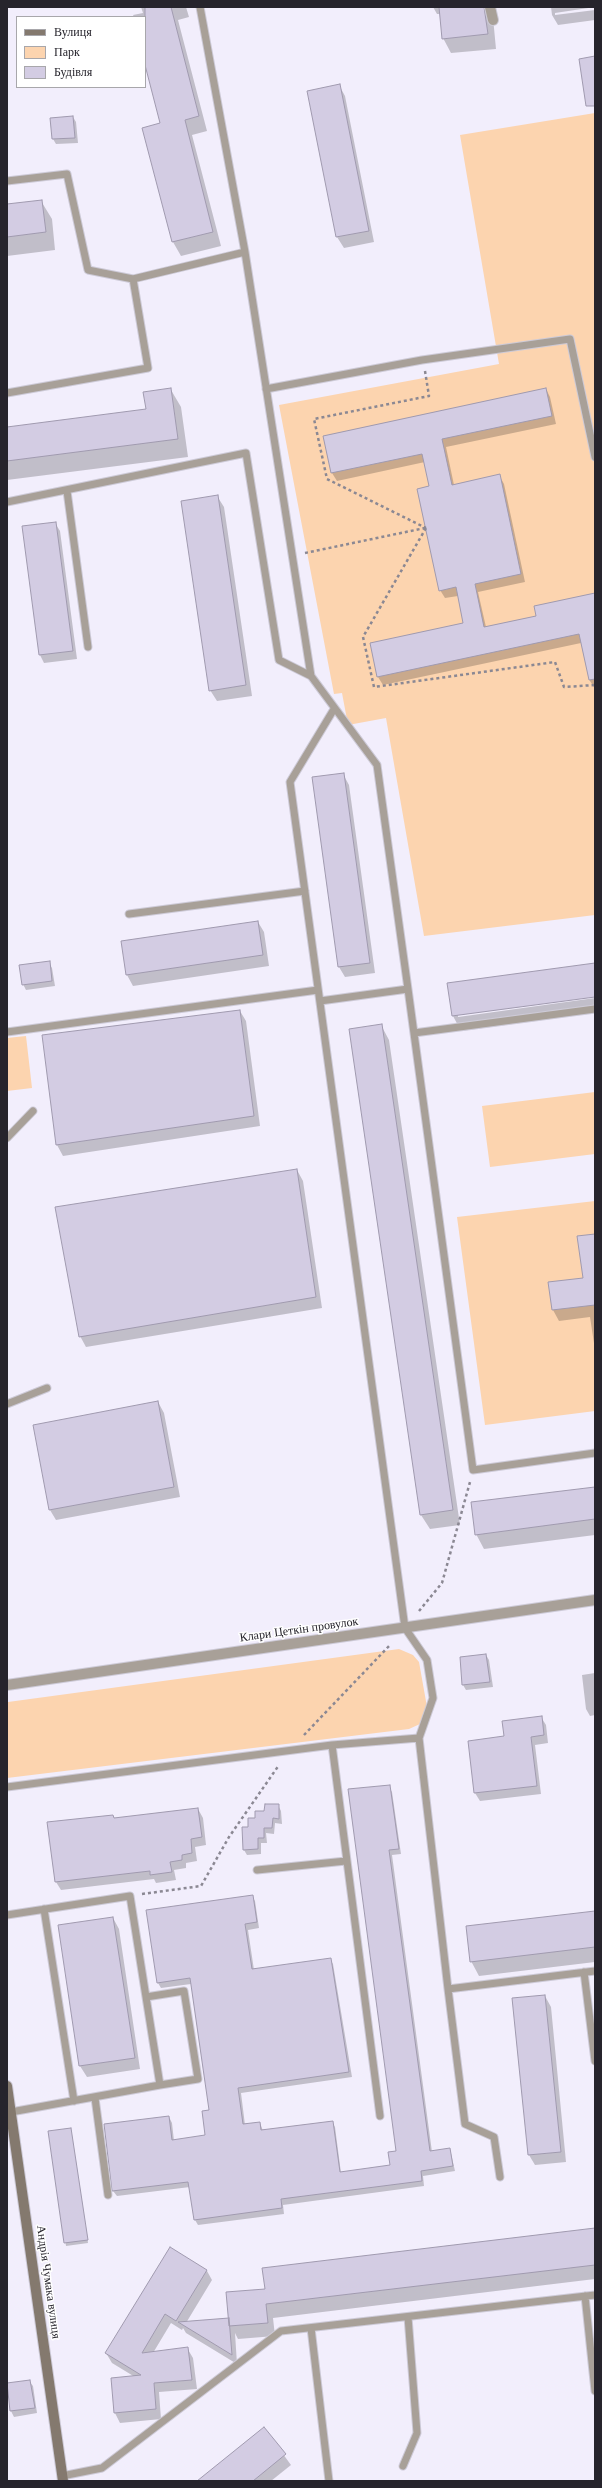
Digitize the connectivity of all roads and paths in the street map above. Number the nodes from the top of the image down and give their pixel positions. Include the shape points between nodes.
1 (200, 7) edge
2 (490, 7) edge
3 (493, 20) dead end
4 (7, 181) edge
5 (245, 252) junction
6 (133, 279) junction
7 (422, 360) junction
8 (266, 389) junction
9 (7, 393) edge
10 (595, 457) edge
11 (67, 491) junction
12 (7, 502) edge
13 (426, 528) junction
14 (292, 556) junction
15 (88, 647) dead end
16 (311, 676) junction
17 (595, 685) edge
18 (334, 709) junction
19 (305, 891) junction
20 (129, 914) dead end
21 (408, 989) junction
22 (318, 990) junction
23 (320, 1001) junction
24 (595, 1009) edge
25 (7, 1032) edge
26 (414, 1033) junction
27 (33, 1111) dead end
28 (7, 1138) edge
29 (47, 1388) dead end
30 (7, 1404) edge
31 (595, 1453) edge
32 (474, 1470) junction
33 (595, 1600) edge
34 (405, 1628) junction
35 (7, 1685) edge
36 (419, 1738) junction
37 (332, 1745) junction
38 (289, 1751) junction
39 (7, 1787) edge
40 (346, 1861) junction
41 (257, 1870) dead end
42 (130, 1896) junction
43 (44, 1909) junction
44 (7, 1915) edge
45 (595, 1971) edge
46 (584, 1972) junction
47 (448, 1989) junction
48 (146, 1997) junction
49 (595, 2060) edge
50 (160, 2085) junction
51 (7, 2086) edge
52 (95, 2098) junction
53 (74, 2101) junction
54 (11, 2112) junction
55 (380, 2116) dead end
56 (500, 2177) dead end
57 (108, 2195) dead end
58 (595, 2295) edge
59 (585, 2296) junction
60 (408, 2316) junction
61 (310, 2328) junction
62 (595, 2391) edge
63 (403, 2466) dead end
64 (62, 2478) edge
65 (329, 2481) edge

1 - 5 lane
2 - 3 street
4 - 6 lane via 67,174 88,270
5 - 6 lane
5 - 8 lane
6 - 9 lane via 148,368
7 - 8 lane
7 - 10 lane via 570,339
7 - 13 path via 429,396 314,419 327,479
8 - 14 lane
11 - 12 lane
11 - 15 lane
11 - 16 lane via 246,453 279,660
13 - 14 path
13 - 17 path via 363,637 374,687 555,662 564,687
14 - 16 lane
16 - 18 lane
18 - 19 lane via 290,782
18 - 21 lane via 377,765
19 - 20 lane
19 - 22 lane
21 - 23 lane
21 - 26 lane
22 - 23 lane
22 - 25 lane
23 - 34 lane
24 - 26 lane
26 - 32 lane
27 - 28 lane
29 - 30 lane
31 - 32 lane
32 - 34 path via 442,1583
33 - 34 street, Клари Цеткін провулок
34 - 35 street, Клари Цеткін провулок
34 - 36 lane via 428,1660 433,1698
34 - 38 path
36 - 37 lane
36 - 47 lane
37 - 38 lane
37 - 40 lane
38 - 39 lane
38 - 42 path via 229,1837 201,1886
40 - 41 lane
40 - 55 lane
42 - 43 lane
42 - 48 lane
43 - 44 lane
43 - 53 lane
45 - 46 lane
46 - 47 lane
46 - 49 lane
47 - 56 lane via 466,2124 494,2137
48 - 50 lane
48 - 50 lane via 184,1991 198,2079
50 - 52 lane
51 - 54 street, Андрія Чумака вулиця
52 - 53 lane
52 - 57 lane
53 - 54 lane
54 - 64 street, Андрія Чумака вулиця
58 - 59 lane
59 - 60 lane
59 - 62 lane
60 - 61 lane
60 - 63 lane via 417,2434
61 - 64 lane via 281,2331 102,2468
61 - 65 lane

